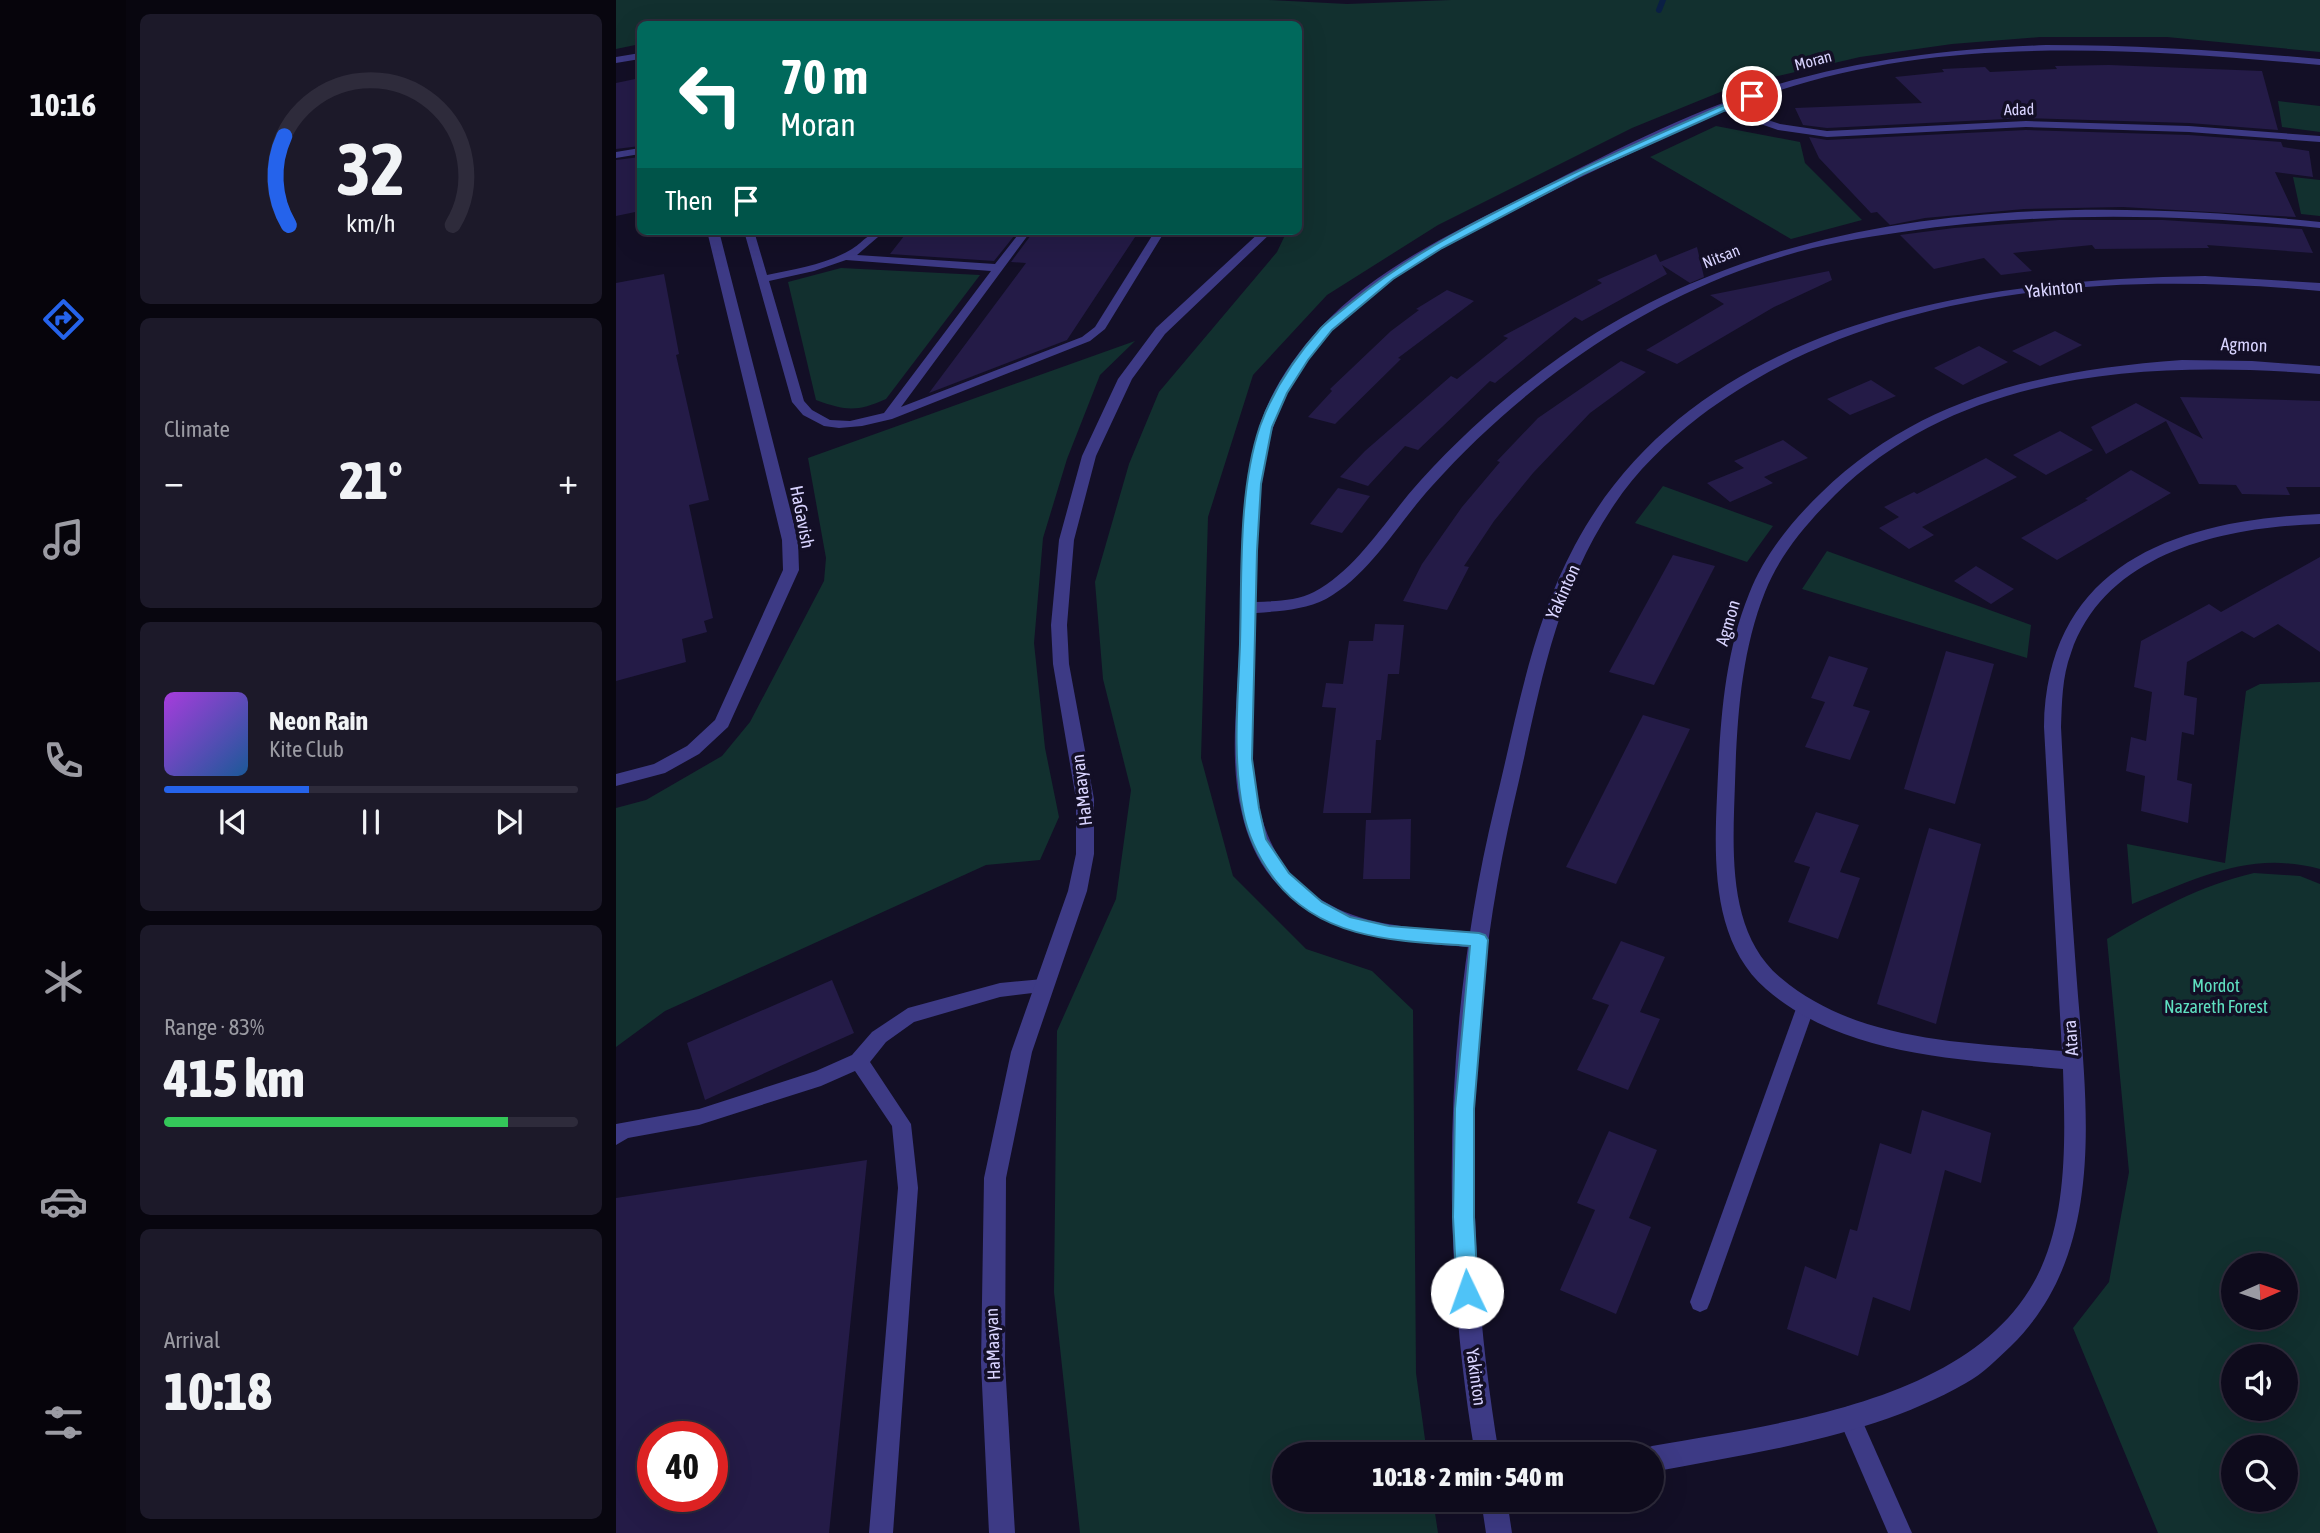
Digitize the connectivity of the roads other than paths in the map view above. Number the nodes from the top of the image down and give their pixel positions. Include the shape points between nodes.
1 (637, 56) edge
2 (616, 60) edge
3 (2320, 62) edge
4 (1723, 108) junction
5 (2320, 139) edge
6 (637, 151) edge
7 (616, 155) edge
8 (2320, 225) edge
9 (714, 235) edge
10 (750, 235) edge
11 (877, 235) edge
12 (1023, 235) edge
13 (1158, 235) edge
14 (1263, 235) edge
15 (845, 257) junction
16 (999, 268) junction
17 (763, 279) junction
18 (2320, 287) edge
19 (2320, 370) edge
20 (888, 416) junction
21 (2320, 519) edge
22 (1248, 608) junction
23 (616, 780) edge
24 (1479, 940) junction
25 (1043, 986) junction
26 (1806, 1006) junction
27 (859, 1061) junction
28 (2073, 1061) junction
29 (616, 1136) edge
30 (1700, 1302) dead end
31 (1849, 1417) junction
32 (1485, 1442) edge
33 (1664, 1457) edge
34 (1495, 1512) edge
35 (881, 1533) edge
36 (1002, 1533) edge
37 (1499, 1533) edge
38 (1900, 1533) edge

1 - 2 street
3 - 4 street, Moran via 2167,49 1980,51 1870,64 1772,89
4 - 5 street, Adad via 1778,127 1827,134 2051,125
4 - 22 street, Moran via 1579,172 1438,246 1389,276 1328,328 1281,393 1266,427 1255,484
6 - 7 lane
8 - 22 street, Nitsan via 2173,212 2042,213 1909,227 1766,257 1660,303 1598,337 1542,377 1426,483 1343,581 1297,603
9 - 23 street, HaGavish via 790,540 791,570 722,723 693,750 659,769
10 - 17 lane
11 - 15 lane
12 - 16 lane
13 - 20 lane via 1099,329 1086,339
14 - 25 street, HaMaayan via 1147,347 1096,434 1080,486 1065,549 1061,659 1069,717 1084,774 1088,830 1080,885
15 - 16 lane
15 - 17 lane
16 - 20 lane
17 - 20 lane via 798,402 809,417 827,425
18 - 24 street, Yakinton via 2211,279 2138,281 1958,303 1849,332 1801,352 1721,397 1668,436 1634,469 1607,505 1543,637 1483,903
19 - 26 street, Agmon via 2248,364 2149,365 2029,383 1919,424 1868,456 1824,495 1790,536 1758,590 1739,652 1728,732 1723,860 1734,924 1754,965
21 - 28 street, Atara via 2253,522 2202,534 2152,556 2114,578 2083,613 2063,650 2052,700
22 - 24 street, Moran via 1244,759 1250,808 1258,841 1283,878 1345,923 1389,933
24 - 32 street, Yakinton via 1464,1109 1463,1217 1470,1341
25 - 27 lane via 1000,989 908,1016
25 - 36 street, HaMaayan via 1017,1067 995,1180 992,1300
26 - 28 street, Agmon via 1830,1021 1895,1041
26 - 30 lane
27 - 29 lane via 821,1078 699,1116 623,1130
27 - 35 lane via 901,1124 908,1188
28 - 31 street, Atara via 2072,1184 2063,1234 2044,1287 2008,1333 1962,1372 1892,1405
31 - 33 street, Atara
31 - 38 lane
34 - 37 street

